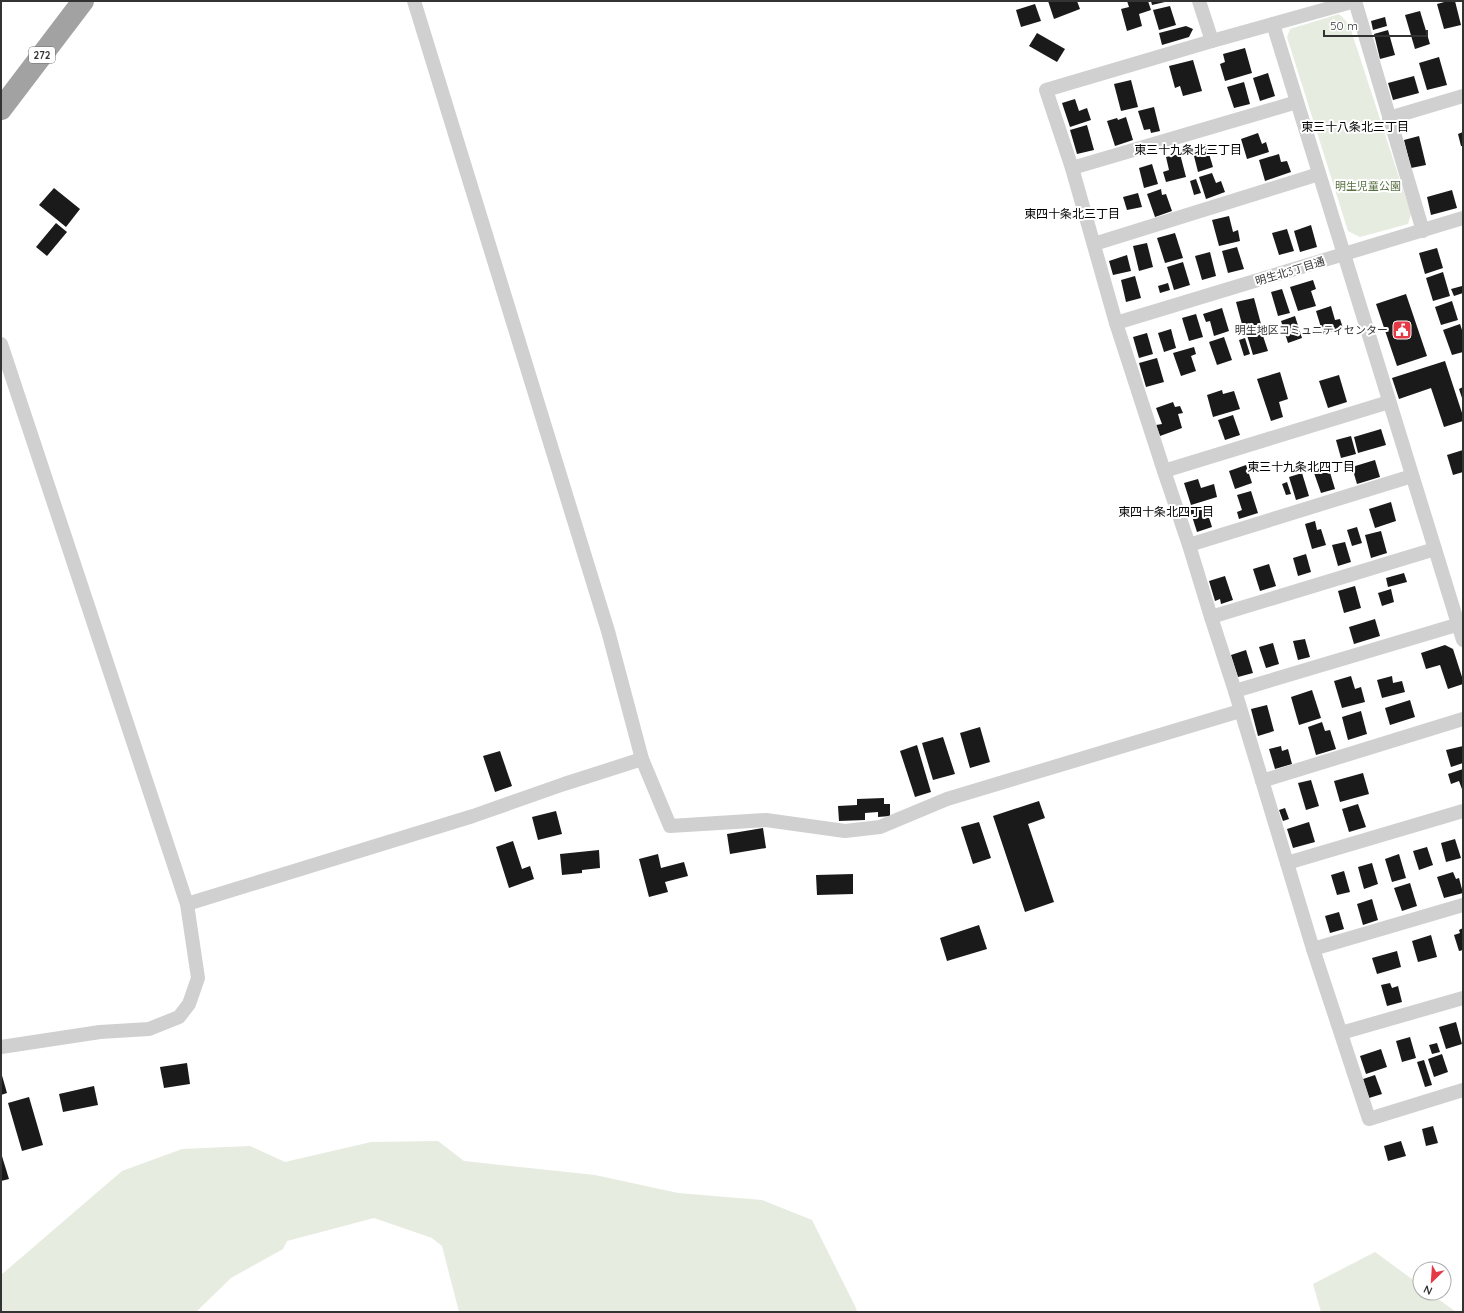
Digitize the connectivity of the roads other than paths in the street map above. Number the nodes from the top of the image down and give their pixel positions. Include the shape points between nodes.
1 (83, 1) edge
2 (414, 1) edge
3 (1199, 1) edge
4 (1273, 24) junction
5 (1212, 40) junction
6 (1463, 96) edge
7 (1297, 102) junction
8 (1, 109) edge
9 (1389, 118) junction
10 (1072, 168) junction
11 (1319, 174) junction
12 (1463, 218) edge
13 (1423, 230) junction
14 (1094, 244) junction
15 (1345, 254) junction
16 (1116, 323) junction
17 (1, 344) edge
18 (1389, 402) junction
19 (1164, 471) junction
20 (1412, 476) junction
21 (1189, 545) junction
22 (1435, 549) junction
23 (1211, 617) junction
24 (1461, 624) edge
25 (1463, 640) edge
26 (1235, 691) junction
27 (1240, 711) junction
28 (1463, 719) edge
29 (642, 759) junction
30 (1262, 781) junction
31 (1463, 811) edge
32 (1287, 863) junction
33 (186, 904) junction
34 (1463, 905) edge
35 (1313, 949) junction
36 (1463, 998) edge
37 (1341, 1033) junction
38 (1, 1047) edge
39 (1463, 1090) edge

1 - 8 highway, 272
2 - 29 street via 608,631
3 - 5 street
4 - 5 street
4 - 7 street
4 - 9 street via 1355,1
5 - 10 street via 1046,90
6 - 9 street
7 - 10 street
7 - 11 street
9 - 13 street
10 - 14 street
11 - 14 street
11 - 15 street
12 - 13 street, 明生北3丁目通
13 - 15 street, 明生北3丁目通
14 - 16 street
15 - 16 street, 明生北3丁目通
15 - 18 street
16 - 19 street
17 - 33 street
18 - 19 street
18 - 20 street
19 - 21 street
20 - 21 street
20 - 22 street
21 - 23 street
22 - 23 street
22 - 24 street
23 - 26 street
24 - 25 street
24 - 26 street
26 - 27 street
27 - 29 street via 947,799 887,825 861,830 844,831 766,820 670,826
27 - 30 street
28 - 30 street
29 - 33 street via 473,816
30 - 32 street
31 - 32 street
32 - 35 street
33 - 38 street via 198,978 189,1004 180,1017 149,1029 100,1032
34 - 35 street
35 - 37 street
36 - 37 street
37 - 39 street via 1369,1119

